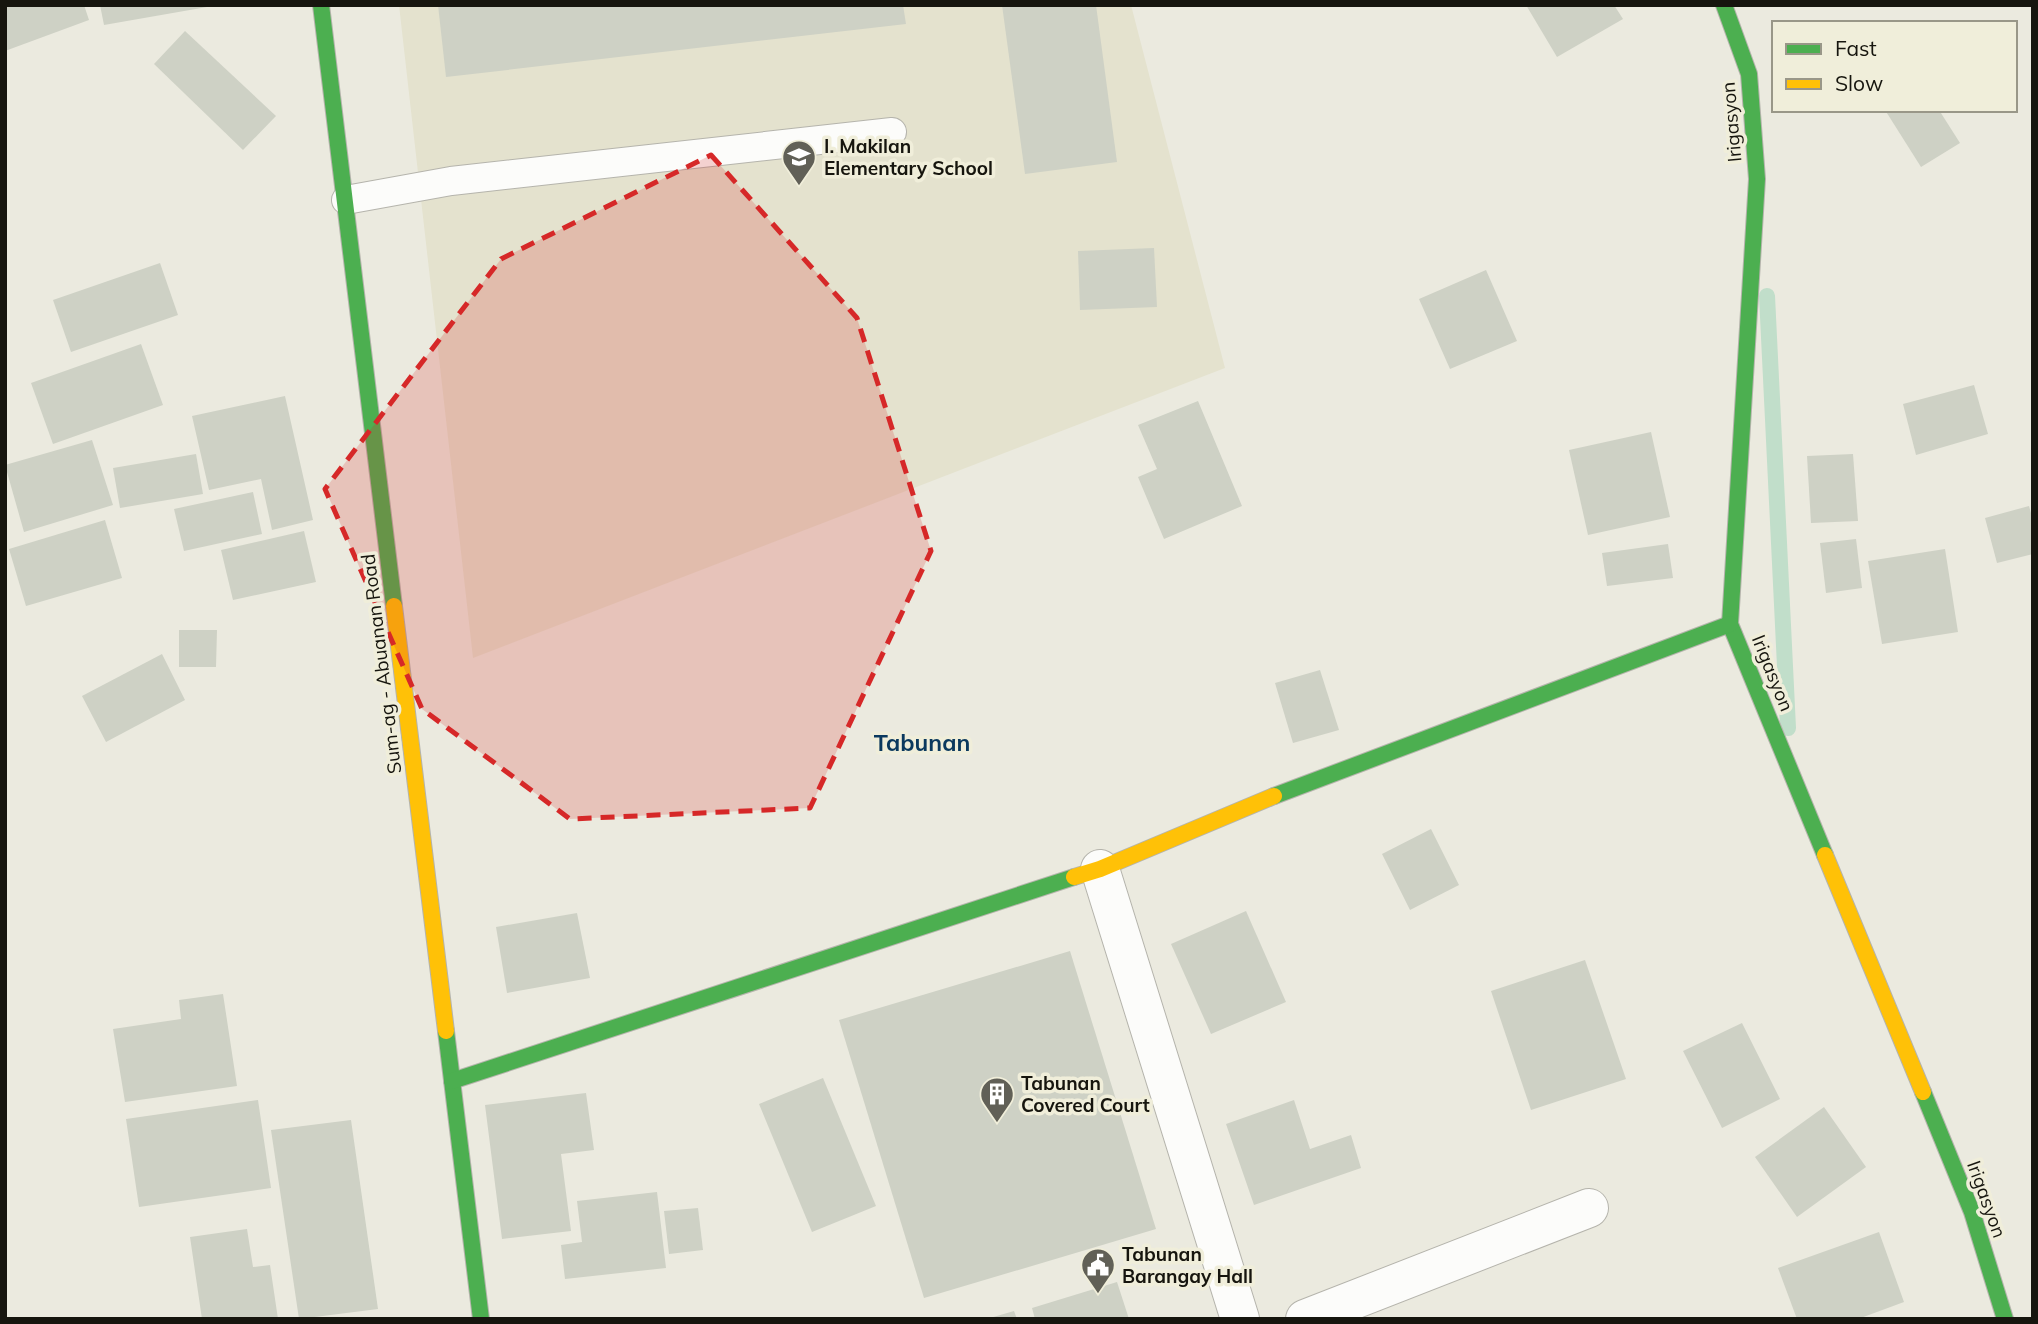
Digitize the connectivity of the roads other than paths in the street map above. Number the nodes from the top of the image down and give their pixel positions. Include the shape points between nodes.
1 (321, 5) edge
2 (1724, 5) edge
3 (892, 132) dead end
4 (346, 200) junction
5 (1730, 624) junction
6 (1100, 869) junction
7 (452, 1081) junction
8 (1588, 1208) dead end
9 (481, 1319) edge
10 (1240, 1319) edge
11 (1305, 1319) edge
12 (2005, 1319) edge

1 - 4 street, Sum-ag - Abuanan Road
2 - 5 street, Irigasyon via 1749,74 1757,180
3 - 4 lane via 451,181
4 - 7 street, Sum-ag - Abuanan Road
5 - 6 street via 1277,795
5 - 12 street, Irigasyon via 1972,1212
6 - 7 street
6 - 10 street
7 - 9 street, Sum-ag - Abuanan Road
8 - 11 street

